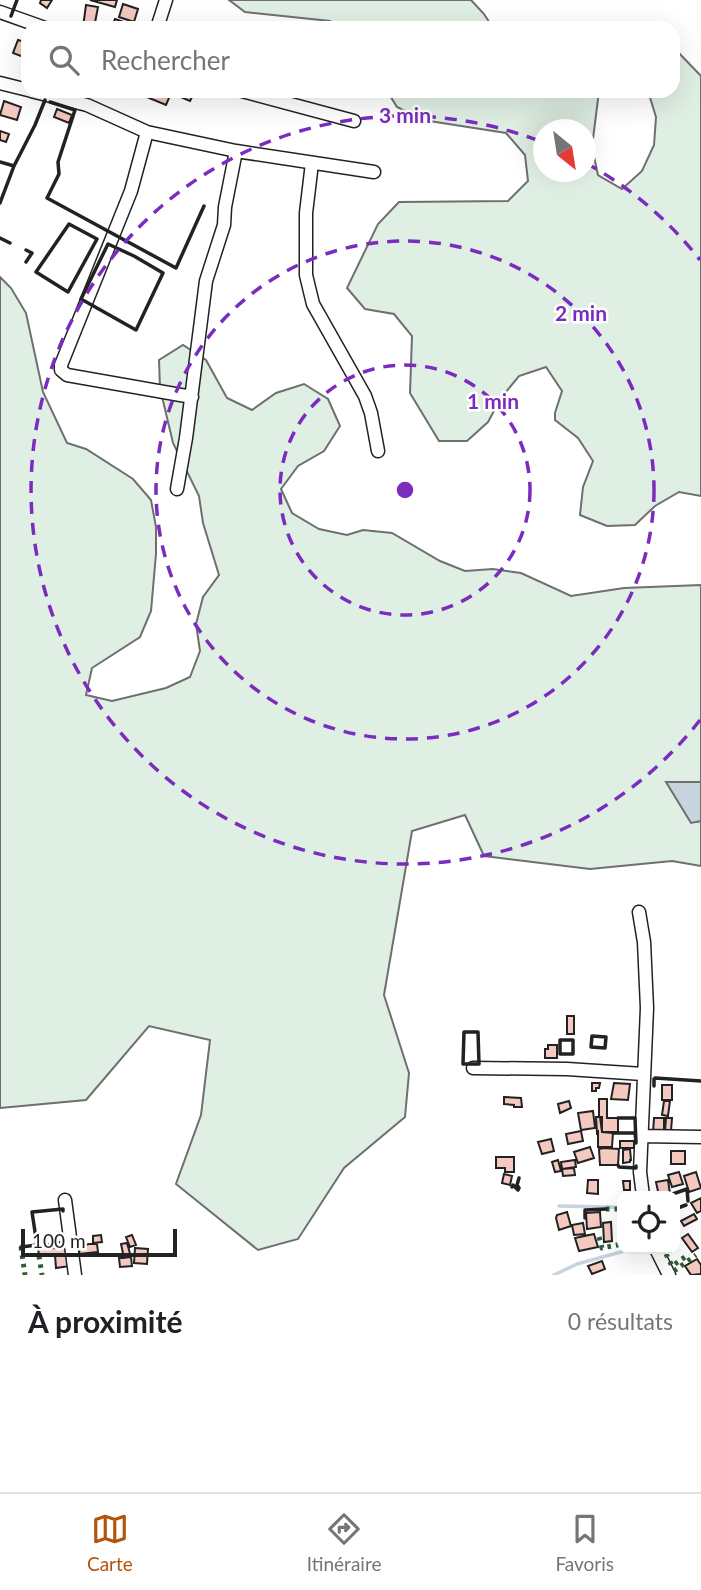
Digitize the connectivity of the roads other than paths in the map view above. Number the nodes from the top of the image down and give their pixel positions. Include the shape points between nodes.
1 (166, 0) edge
2 (0, 12) edge
3 (25, 21) edge
4 (159, 21) edge
5 (0, 83) edge
6 (21, 89) edge
7 (58, 98) edge
8 (84, 98) edge
9 (268, 98) edge
10 (87, 105) junction
11 (354, 121) dead end
12 (147, 132) junction
13 (236, 151) junction
14 (313, 163) junction
15 (374, 172) dead end
16 (192, 397) junction
17 (378, 451) dead end
18 (177, 489) dead end
19 (639, 912) dead end
20 (474, 1068) dead end
21 (643, 1074) junction
22 (642, 1136) junction
23 (701, 1137) edge
24 (642, 1191) edge
25 (65, 1200) dead end
26 (658, 1254) edge
27 (75, 1275) edge
28 (669, 1275) edge

1 - 4 street
2 - 3 street
5 - 6 street
7 - 10 street
8 - 10 street
9 - 11 street
10 - 12 street
12 - 13 street
12 - 16 street via 131,191 61,370 67,375
13 - 14 street
13 - 16 street via 224,225 206,281
14 - 15 street
14 - 17 street via 306,213 306,275 313,303 365,396
16 - 18 street
19 - 21 street via 647,1008
20 - 21 street
21 - 22 street
22 - 23 street
22 - 24 street
25 - 27 street
26 - 28 street

